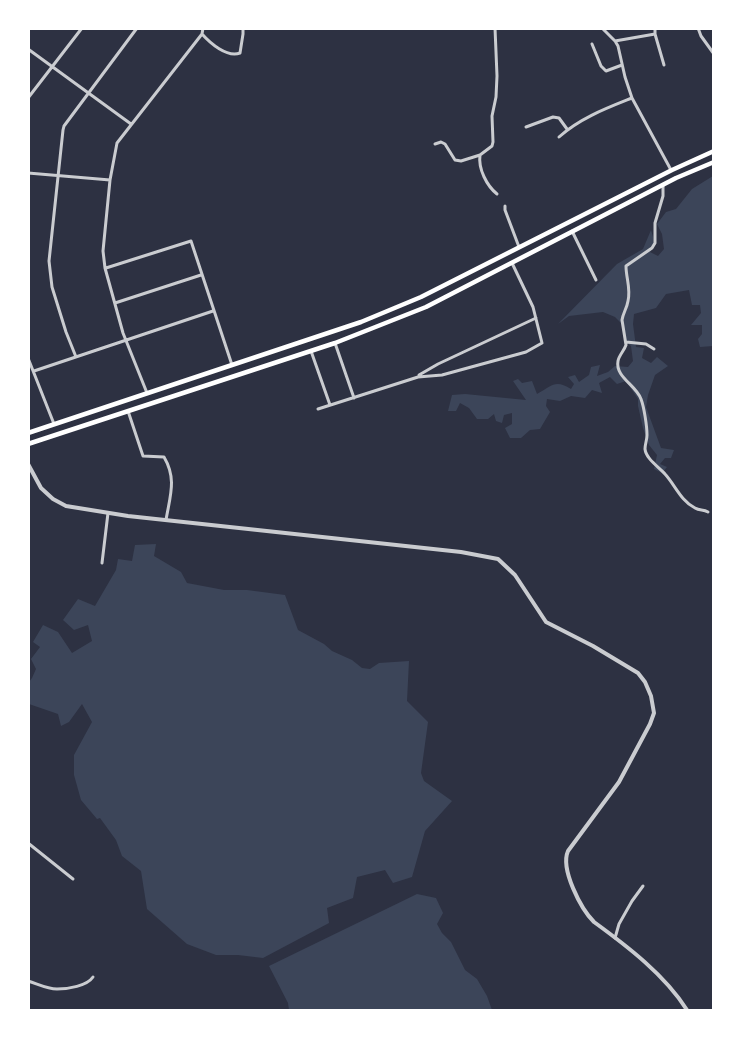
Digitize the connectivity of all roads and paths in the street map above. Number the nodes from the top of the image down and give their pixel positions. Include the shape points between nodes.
1 (82, 28) edge
2 (137, 28) edge
3 (203, 28) edge
4 (243, 28) edge
5 (495, 28) edge
6 (602, 28) edge
7 (655, 28) edge
8 (698, 28) edge
9 (202, 34) junction
10 (655, 34) junction
11 (615, 41) junction
12 (592, 44) dead end
13 (28, 49) edge
14 (714, 54) edge
15 (622, 65) junction
16 (664, 65) dead end
17 (53, 67) junction
18 (88, 93) junction
19 (28, 98) edge
20 (632, 98) junction
21 (131, 124) junction
22 (526, 127) dead end
23 (567, 129) junction
24 (559, 137) dead end
25 (435, 144) dead end
26 (714, 151) edge
27 (480, 155) junction
28 (714, 162) edge
29 (672, 170) junction
30 (28, 173) edge
31 (58, 176) junction
32 (110, 180) junction
33 (663, 185) junction
34 (497, 194) dead end
35 (505, 206) dead end
36 (572, 231) junction
37 (542, 236) junction
38 (546, 245) junction
39 (519, 248) junction
40 (512, 262) junction
41 (105, 268) junction
42 (202, 274) junction
43 (596, 279) dead end
44 (421, 297) junction
45 (115, 303) junction
46 (426, 307) junction
47 (213, 311) junction
48 (536, 318) junction
49 (126, 340) junction
50 (626, 342) junction
51 (335, 343) junction
52 (654, 349) dead end
53 (311, 351) junction
54 (76, 357) junction
55 (28, 358) edge
56 (232, 365) junction
57 (34, 371) junction
58 (418, 376) junction
59 (147, 393) junction
60 (354, 398) junction
61 (330, 405) junction
62 (318, 409) dead end
63 (128, 411) junction
64 (54, 424) junction
65 (28, 433) edge
66 (28, 444) edge
67 (28, 464) edge
68 (708, 512) dead end
69 (108, 513) junction
70 (166, 520) junction
71 (102, 563) dead end
72 (28, 843) edge
73 (73, 879) dead end
74 (643, 886) dead end
75 (615, 938) junction
76 (93, 977) dead end
77 (28, 981) edge
78 (687, 1011) edge

1 - 17 street
2 - 18 street
3 - 9 street
4 - 9 street via 238,55 224,51
5 - 27 street via 496,92 491,122 494,142
6 - 11 street
7 - 10 street
8 - 14 street
9 - 21 street
10 - 11 street
10 - 16 street
11 - 15 street
12 - 15 street via 606,71
13 - 17 street
15 - 20 street
17 - 18 street
17 - 19 street
18 - 21 street
18 - 31 street via 64,126
20 - 23 street via 606,107
20 - 29 street
21 - 32 street via 117,143
22 - 23 street via 554,117
23 - 24 street
25 - 27 street via 446,144 458,161
26 - 29 main road
27 - 34 street via 483,175
28 - 33 main road
29 - 37 main road
30 - 31 street
31 - 32 street
31 - 54 street via 50,281
32 - 41 street
33 - 36 main road
33 - 50 street via 655,223 656,243 626,266 628,302 622,320
35 - 39 street
36 - 38 main road
36 - 43 street
37 - 38 main road
37 - 39 main road
38 - 40 main road
39 - 44 main road
40 - 46 main road
40 - 48 street
41 - 42 street via 191,241
41 - 45 street
42 - 45 street
42 - 47 street
44 - 46 main road
44 - 56 main road via 361,322
45 - 49 street
46 - 51 main road
47 - 49 street
47 - 56 street
48 - 58 street
48 - 58 street via 542,343 526,352 442,375
49 - 54 street
49 - 59 street
50 - 52 street
50 - 68 street via 618,370 641,398 647,454 688,502
51 - 53 main road
51 - 60 street
53 - 61 street
53 - 63 main road
54 - 57 street
55 - 57 street
56 - 59 main road
57 - 64 street
58 - 60 street
59 - 64 main road
60 - 61 street
61 - 62 street
63 - 66 main road
63 - 70 street via 144,456 164,457 166,461 173,484
64 - 65 main road
67 - 69 street via 41,488 59,503
69 - 70 street
69 - 71 street
70 - 75 street via 460,552 498,560 515,575 546,622 638,673 651,696 654,713 650,724 619,782 566,856 568,872 585,912
72 - 73 street
74 - 75 street via 623,916
75 - 78 street via 641,958
76 - 77 street via 75,987 57,989

